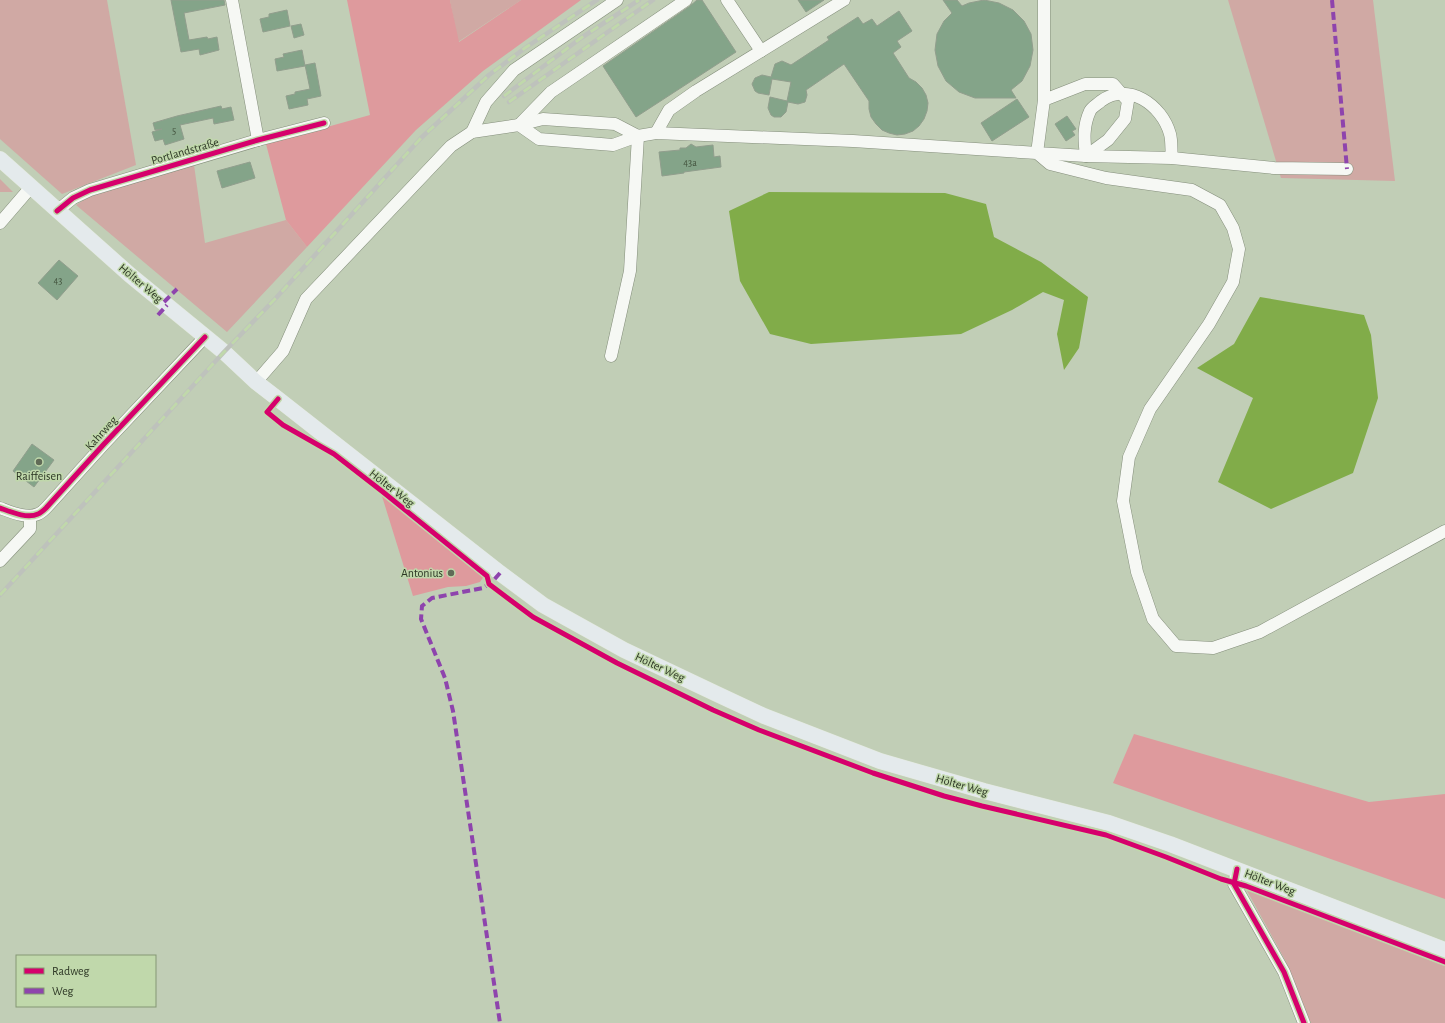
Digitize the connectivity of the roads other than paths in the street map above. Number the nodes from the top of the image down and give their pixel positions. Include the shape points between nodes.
1 (232, 0) edge
2 (617, 0) edge
3 (686, 0) edge
4 (727, 0) edge
5 (844, 0) edge
6 (1043, 0) edge
7 (761, 51) junction
8 (1120, 93) junction
9 (1044, 100) junction
10 (324, 123) dead end
11 (519, 124) junction
12 (472, 132) junction
13 (656, 133) junction
14 (638, 136) junction
15 (258, 140) junction
16 (1037, 153) junction
17 (1086, 156) junction
18 (1172, 158) junction
19 (0, 160) edge
20 (1347, 168) dead end
21 (31, 187) junction
22 (57, 211) junction
23 (0, 222) edge
24 (205, 337) junction
25 (611, 356) dead end
26 (256, 382) junction
27 (0, 508) edge
28 (30, 516) junction
29 (1445, 531) edge
30 (0, 561) edge
31 (1237, 869) junction
32 (1445, 950) edge
33 (1304, 1023) edge

1 - 15 street
2 - 12 street via 514,70 486,102
3 - 11 street via 551,92
4 - 7 street
5 - 7 street
6 - 9 street
7 - 13 street via 669,110
8 - 9 street via 1113,84 1085,84
8 - 17 street via 1108,96 1090,110 1084,132
8 - 17 street via 1128,101 1125,119 1108,140
8 - 18 street via 1141,97 1160,114 1170,134
9 - 16 street
10 - 15 street, Portlandstraße
11 - 12 street
11 - 14 street via 543,119 615,124
11 - 14 street via 539,139 613,145
12 - 26 street via 451,146 306,299 283,351
13 - 14 street
13 - 16 street via 853,141
14 - 25 street via 630,272
15 - 22 street, Portlandstraße via 90,190 73,198
16 - 17 street
16 - 29 street via 1050,164 1106,178 1192,190 1220,205 1233,228 1239,249 1233,282 1209,324 1150,409 1129,457 1123,501 1137,572 1153,619 1176,646 1213,648 1260,632
17 - 18 street
18 - 20 street via 1274,168
19 - 21 main road, Hölter Weg
21 - 22 main road, Hölter Weg
21 - 23 street
22 - 24 main road, Hölter Weg
24 - 26 main road, Hölter Weg
24 - 28 street, Kahrweg via 55,500 38,514
26 - 31 main road, Hölter Weg via 543,605 624,650 764,716 880,761 984,792 1110,823
27 - 28 street
28 - 30 street via 30,529
31 - 32 main road, Hölter Weg
31 - 33 street via 1234,884 1284,972

